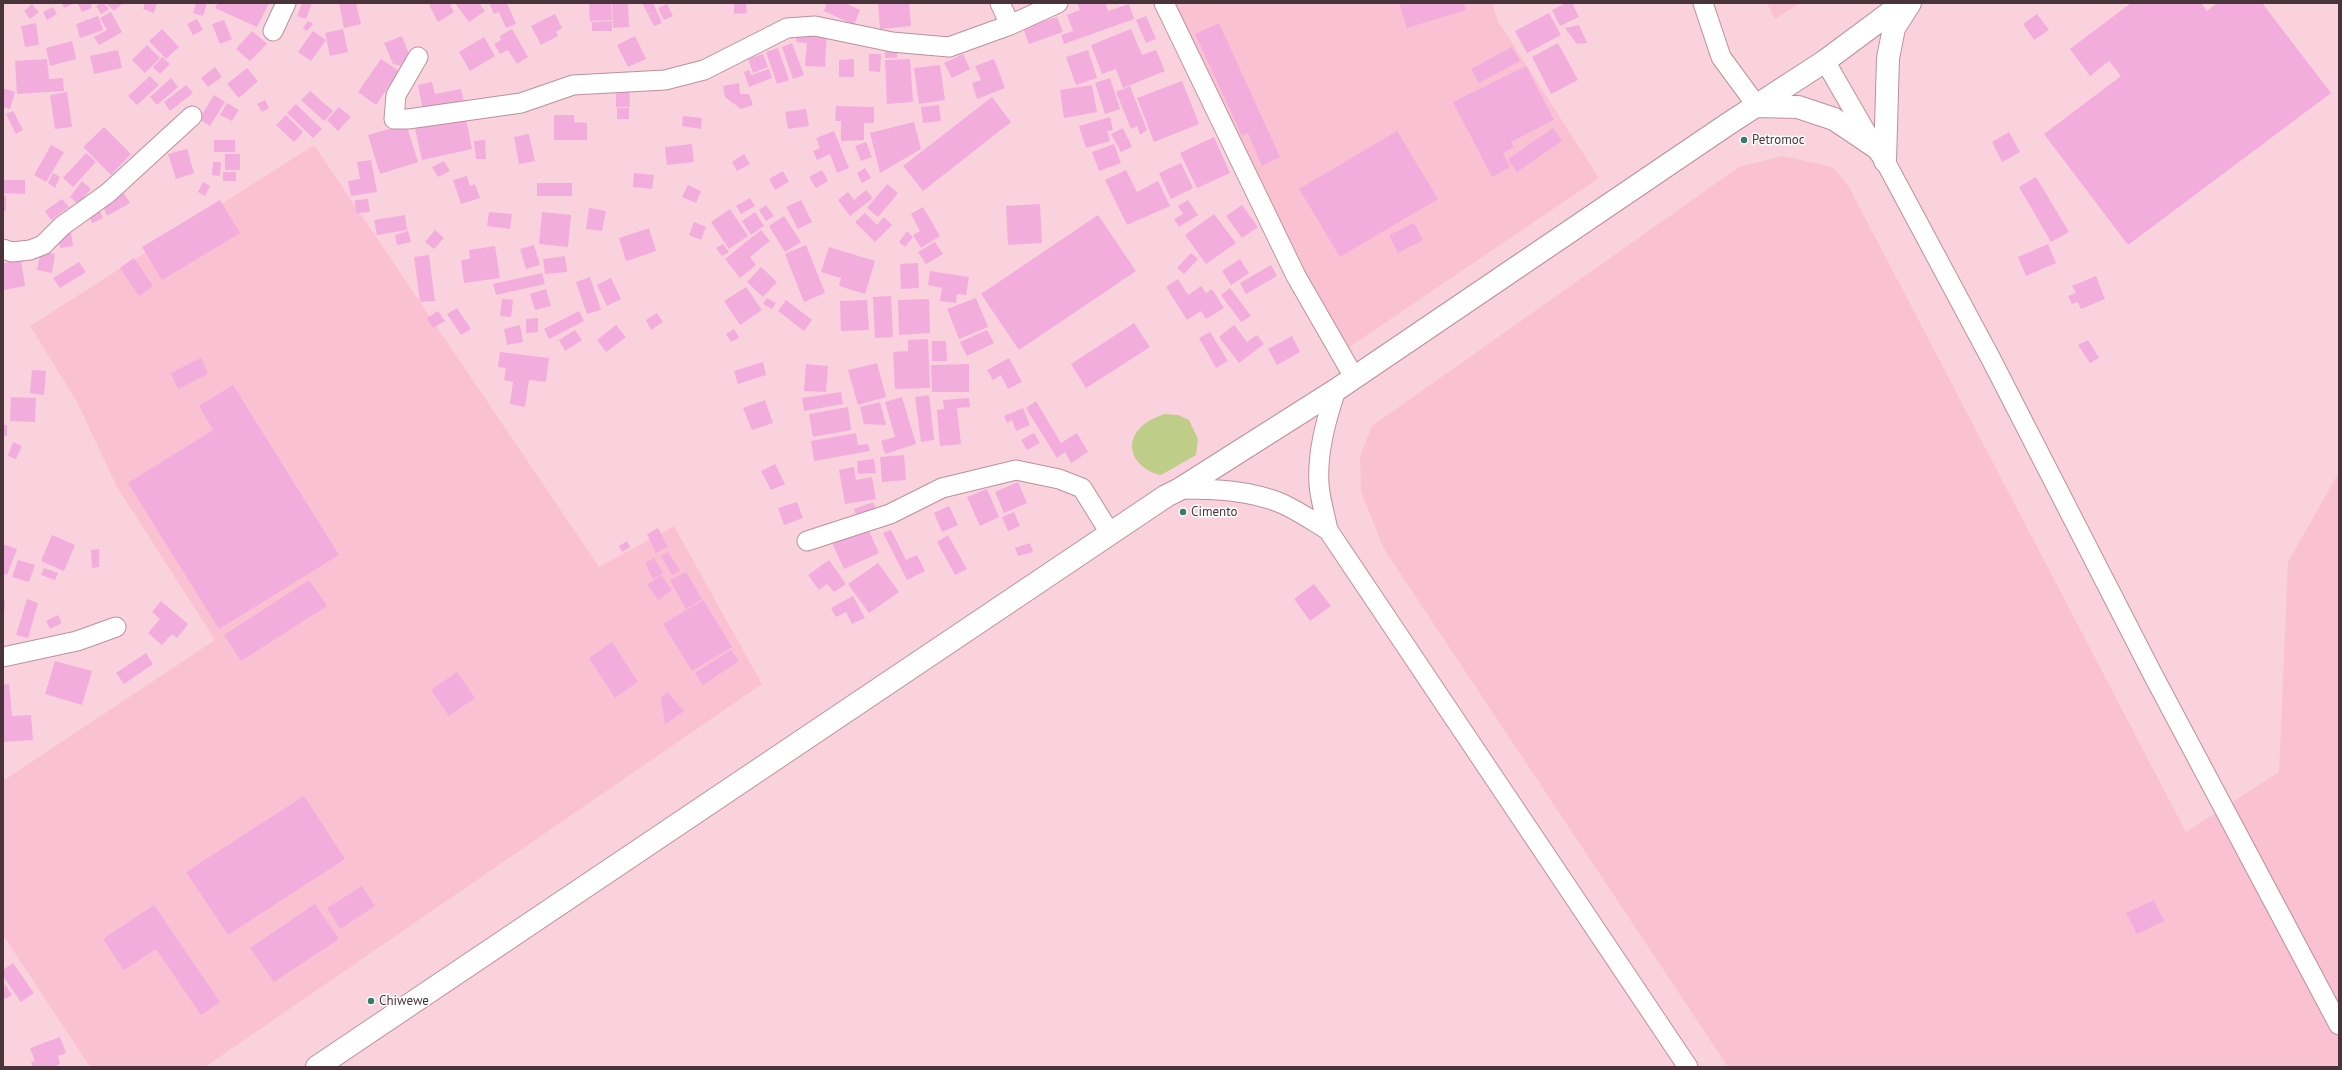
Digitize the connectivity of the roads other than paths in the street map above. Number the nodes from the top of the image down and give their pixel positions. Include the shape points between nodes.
1 (286, 3) edge
2 (1000, 3) edge
3 (1058, 3) edge
4 (1164, 3) edge
5 (1703, 3) edge
6 (1903, 3) edge
7 (1910, 3) edge
8 (1010, 25) junction
9 (273, 31) dead end
10 (418, 57) dead end
11 (1825, 60) junction
12 (1757, 106) junction
13 (192, 116) dead end
14 (1880, 153) junction
15 (3, 249) edge
16 (1354, 377) junction
17 (1336, 390) junction
18 (1180, 488) junction
19 (1328, 530) junction
20 (1110, 533) junction
21 (807, 541) dead end
22 (116, 627) dead end
23 (3, 657) edge
24 (2339, 1025) edge
25 (317, 1067) edge
26 (1688, 1067) edge

1 - 9 street
2 - 8 street
3 - 8 street
4 - 16 street via 1296,276
5 - 12 street via 1721,57
6 - 11 main road
7 - 14 main road via 1894,28 1888,58
8 - 10 street via 949,47 892,42 815,26 788,28 704,70 666,80 573,85 521,103 394,119 396,95
11 - 12 main road
11 - 14 street
12 - 14 main road via 1798,107 1834,119
12 - 16 main road
13 - 15 street via 108,193 62,226 43,245 30,250 12,252
14 - 24 street via 1987,353 2155,680
16 - 17 main road
17 - 18 main road
17 - 19 street via 1325,425 1320,455 1319,484
18 - 19 street via 1246,493 1283,504
18 - 20 main road
19 - 26 street
20 - 21 street via 1082,488 1059,479 1016,470 942,488 890,514
20 - 25 main road
22 - 23 street via 77,641

